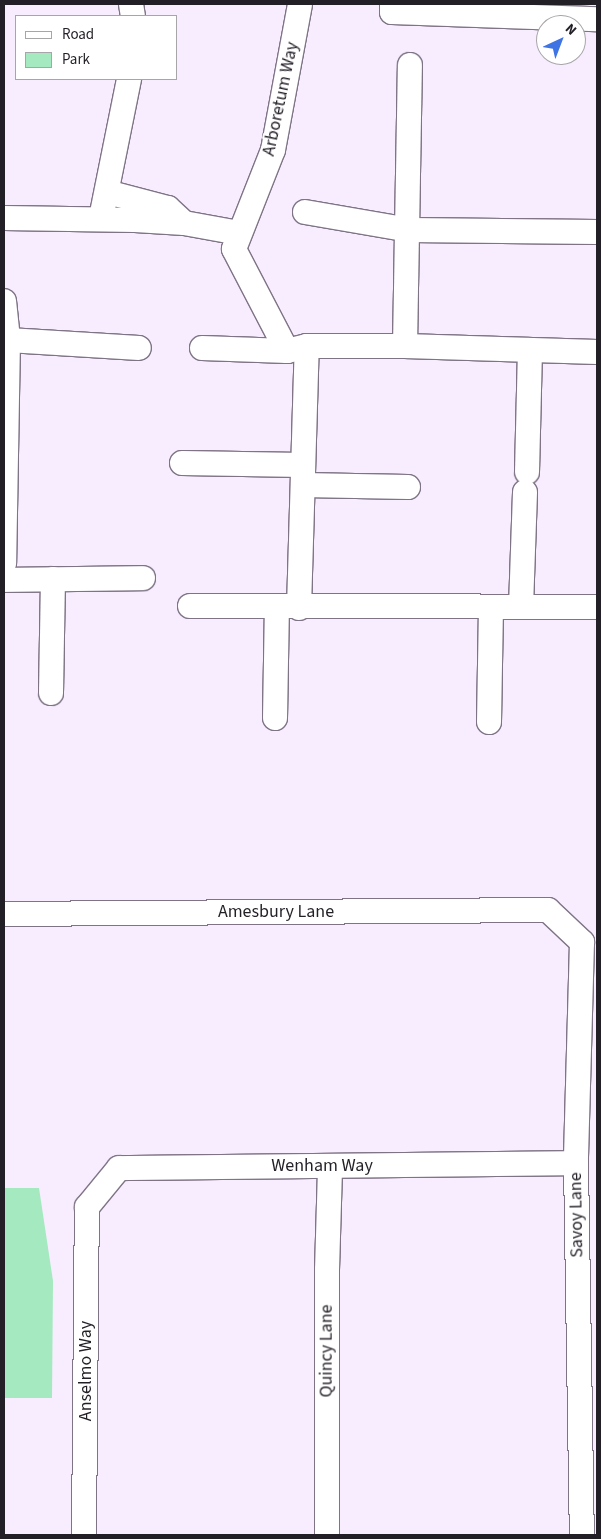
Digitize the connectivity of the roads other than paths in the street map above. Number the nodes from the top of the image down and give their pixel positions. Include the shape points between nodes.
1 (300, 4) edge
2 (392, 4) edge
3 (597, 20) edge
4 (410, 65) dead end
5 (129, 80) edge
6 (107, 192) junction
7 (305, 212) dead end
8 (4, 218) edge
9 (101, 218) junction
10 (184, 224) junction
11 (409, 230) junction
12 (597, 232) edge
13 (237, 241) junction
14 (4, 301) edge
15 (8, 340) junction
16 (405, 346) junction
17 (140, 348) dead end
18 (202, 348) dead end
19 (297, 348) junction
20 (530, 350) junction
21 (597, 352) edge
22 (5, 427) edge
23 (182, 463) dead end
24 (303, 475) junction
25 (408, 487) dead end
26 (4, 563) edge
27 (143, 578) dead end
28 (53, 579) junction
29 (4, 580) edge
30 (190, 606) dead end
31 (521, 607) junction
32 (597, 607) edge
33 (288, 608) junction
34 (491, 608) junction
35 (51, 693) dead end
36 (275, 718) dead end
37 (489, 722) dead end
38 (548, 910) joint
39 (4, 914) edge
40 (576, 1163) junction
41 (330, 1166) junction
42 (87, 1207) joint
43 (589, 1461) edge
44 (84, 1535) edge
45 (327, 1535) edge
46 (582, 1535) edge

1 - 13 street, Arboretum Way via 273,150
2 - 3 street via 392,12
4 - 11 street
5 - 6 street
6 - 9 street
6 - 10 street via 168,208
7 - 11 street
8 - 9 street
9 - 10 street
10 - 13 street
11 - 12 street
11 - 16 street
13 - 19 street
14 - 15 street
15 - 17 street
15 - 22 street
16 - 19 street
16 - 20 street
18 - 19 street
19 - 24 street
20 - 21 street
20 - 31 street
22 - 26 street
23 - 24 street
24 - 25 street
24 - 33 street
27 - 28 street
28 - 29 street
28 - 35 street
30 - 33 street
31 - 32 street
31 - 34 street
33 - 34 street
33 - 36 street
34 - 37 street
38 - 39 street, Amesbury Lane
38 - 40 street, Savoy Lane via 582,942
40 - 41 street, Wenham Way
40 - 43 street, Savoy Lane
41 - 42 street, Wenham Way via 119,1168
41 - 45 street, Quincy Lane
42 - 44 street, Anselmo Way
43 - 46 street, Savoy Lane

